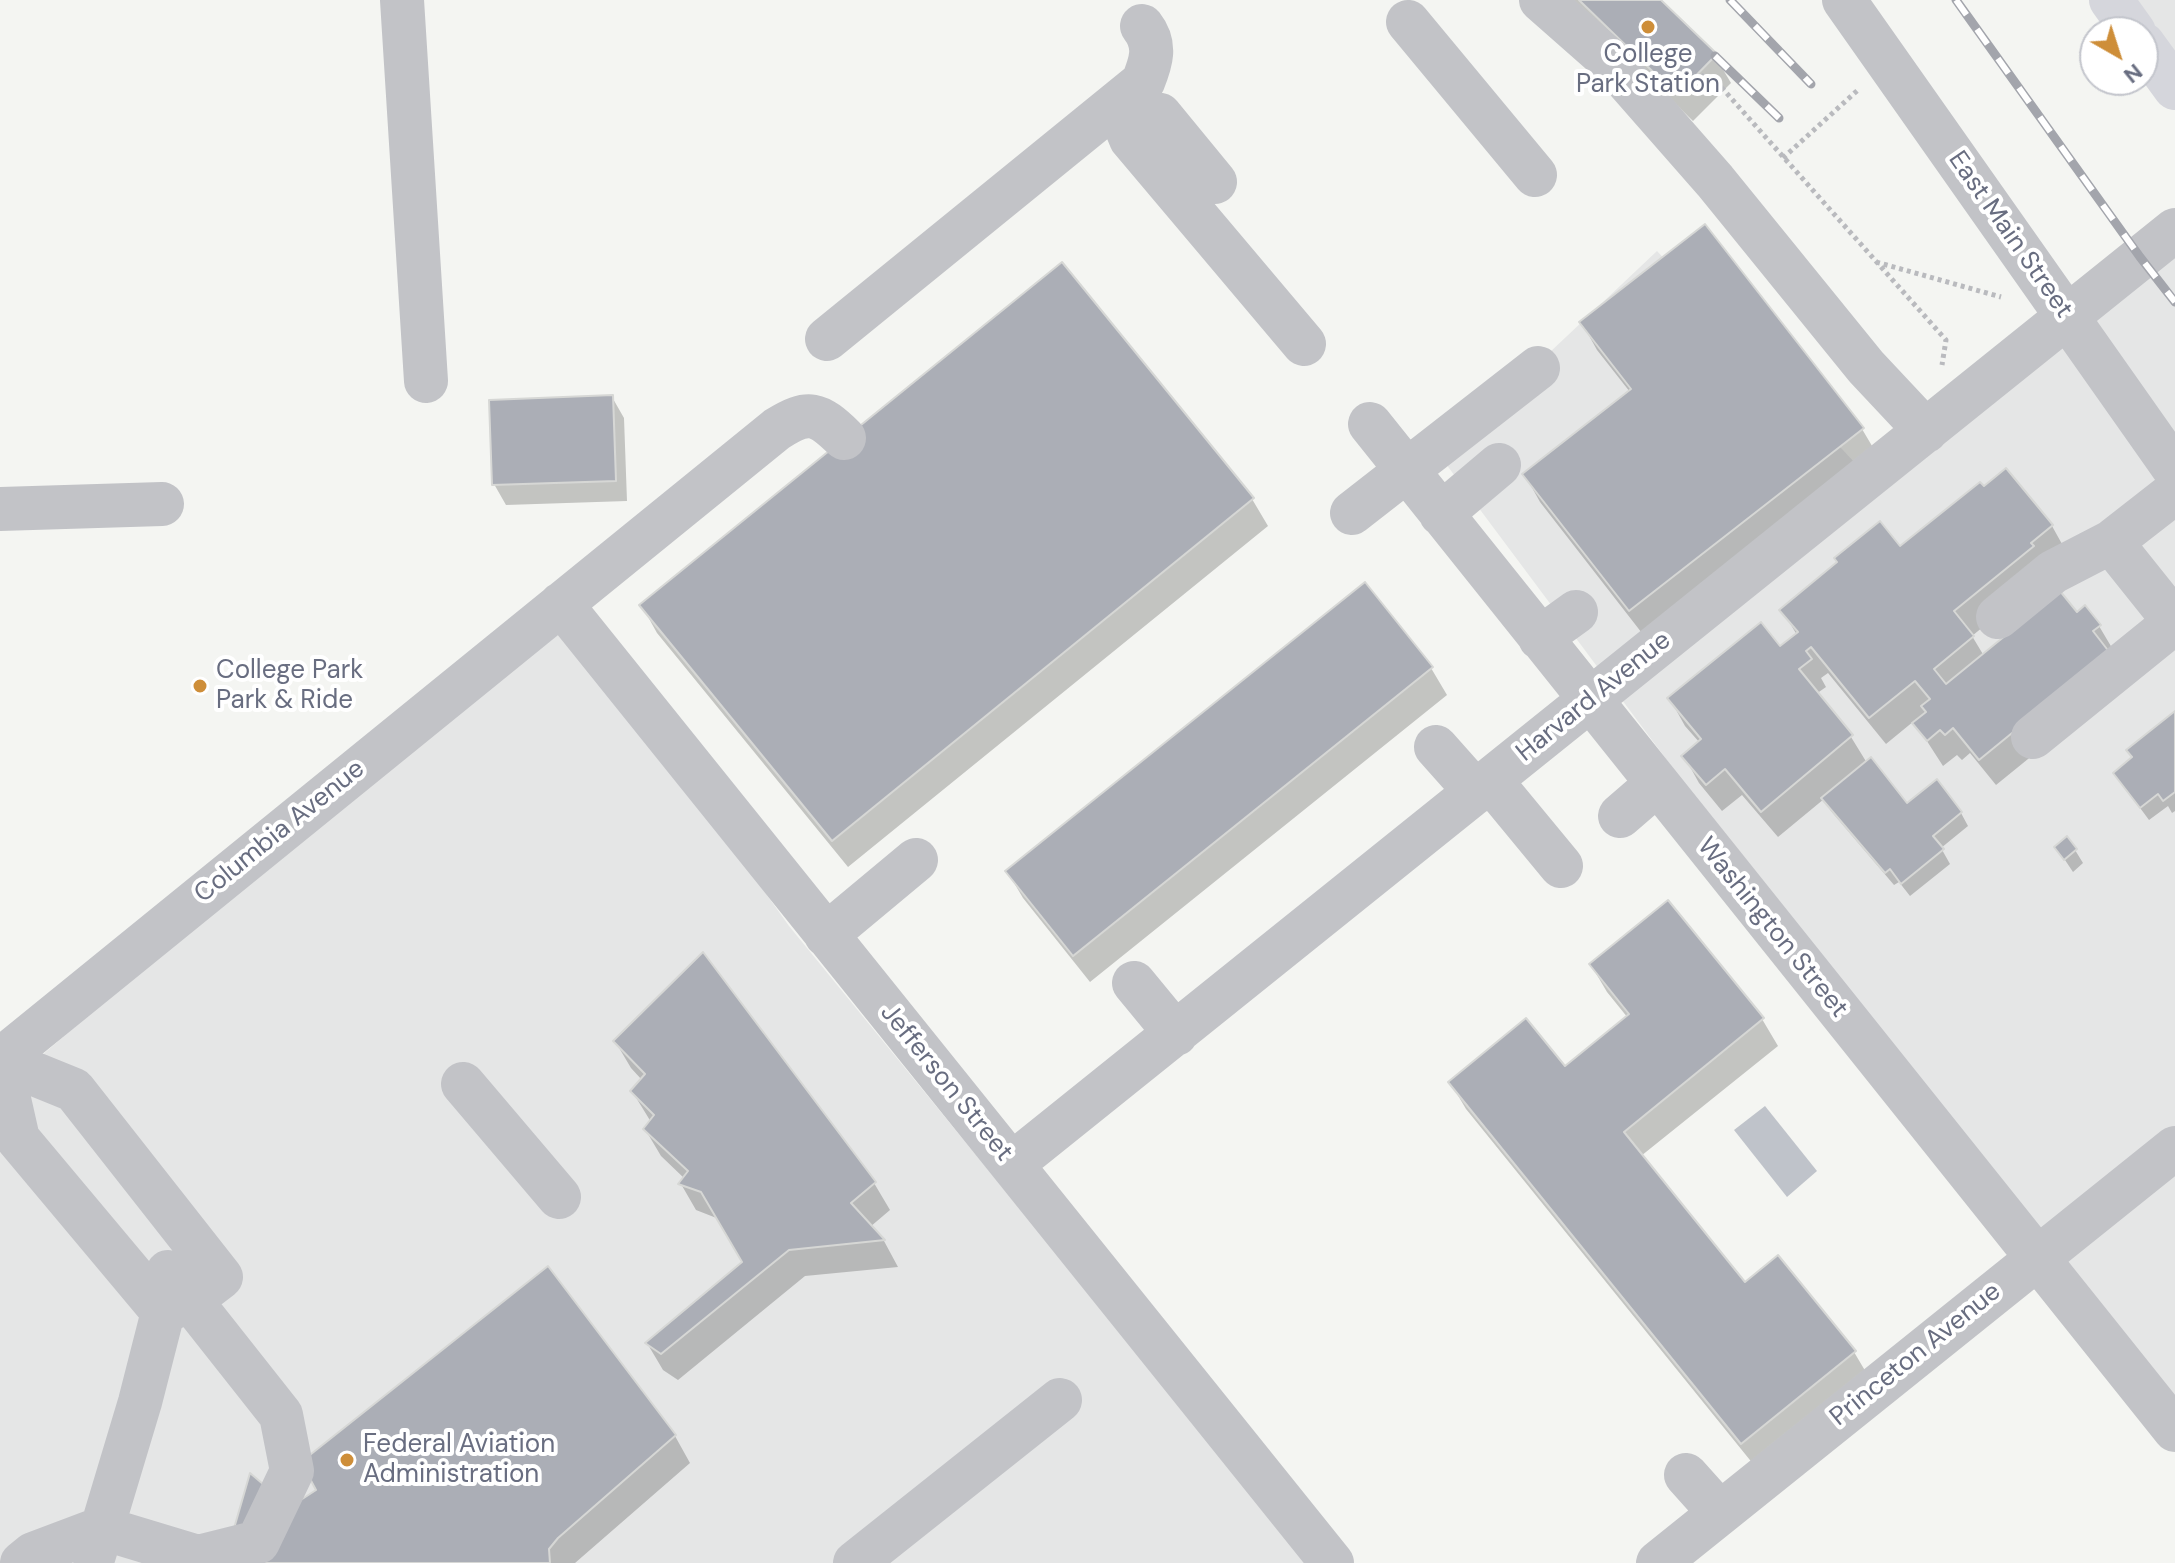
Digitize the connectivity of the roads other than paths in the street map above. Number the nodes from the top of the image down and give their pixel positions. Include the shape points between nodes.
1 (402, 0) edge
2 (1541, 0) edge
3 (1844, 0) edge
4 (1408, 22) dead end
5 (1142, 26) dead end
6 (2159, 66) edge
7 (2175, 88) edge
8 (1117, 105) junction
9 (1535, 175) dead end
10 (2175, 230) edge
11 (2068, 317) junction
12 (827, 339) dead end
13 (1304, 344) dead end
14 (1538, 368) dead end
15 (426, 381) dead end
16 (1370, 424) dead end
17 (1926, 431) junction
18 (844, 438) dead end
19 (1499, 465) dead end
20 (1406, 470) junction
21 (2175, 470) edge
22 (2175, 492) edge
23 (162, 504) dead end
24 (0, 509) edge
25 (1352, 513) dead end
26 (1441, 514) junction
27 (2111, 542) junction
28 (561, 604) junction
29 (1576, 612) dead end
30 (1998, 617) dead end
31 (2175, 622) edge
32 (1540, 638) junction
33 (1590, 700) junction
34 (2033, 737) dead end
35 (1436, 747) dead end
36 (1657, 784) junction
37 (1483, 786) junction
38 (1620, 816) dead end
39 (916, 860) dead end
40 (1561, 866) dead end
41 (826, 935) junction
42 (1134, 983) dead end
43 (1176, 1034) junction
44 (0, 1060) edge
45 (463, 1084) dead end
46 (2175, 1148) edge
47 (1012, 1164) junction
48 (559, 1197) dead end
49 (2037, 1259) junction
50 (186, 1290) junction
51 (1060, 1400) dead end
52 (2175, 1430) edge
53 (1686, 1475) dead end
54 (1720, 1513) junction
55 (97, 1546) edge
56 (22, 1563) edge
57 (855, 1563) edge
58 (1332, 1563) edge
59 (1658, 1563) edge

1 - 15 street
2 - 17 street via 1608,59 1866,367
3 - 11 street, East Main Street
4 - 9 street
5 - 8 street via 1153,58 1143,82
6 - 7 main road
8 - 12 street
8 - 13 street via 1131,139 1201,194
10 - 11 street, Harvard Avenue
11 - 17 street, Harvard Avenue
11 - 21 street, East Main Street
14 - 20 street
16 - 20 street, Washington Street
17 - 33 street, Harvard Avenue
18 - 28 street, Columbia Avenue via 824,419 794,418
19 - 26 street
20 - 25 street
20 - 26 street, Washington Street
22 - 27 street
23 - 24 street
26 - 32 street, Washington Street
27 - 30 street via 2053,572
27 - 31 street
28 - 41 street, Jefferson Street
28 - 44 street, Columbia Avenue
29 - 32 street
31 - 34 street
32 - 33 street, Washington Street
33 - 36 street, Washington Street
33 - 37 street, Harvard Avenue
35 - 37 street
36 - 38 street
36 - 49 street, Washington Street
37 - 40 street
37 - 43 street, Harvard Avenue
39 - 41 street
41 - 47 street, Jefferson Street
42 - 43 street
43 - 47 street, Harvard Avenue
44 - 50 street via 18,1139
44 - 50 street via 74,1090 163,1204
45 - 48 street
46 - 49 street, Princeton Avenue
47 - 58 street, Jefferson Street
49 - 52 street, Washington Street
49 - 54 street, Princeton Avenue
50 - 55 street
50 - 55 street via 281,1415 292,1471 258,1542 198,1557
51 - 57 street
53 - 54 street
54 - 59 street, Princeton Avenue
55 - 56 street via 33,1554

